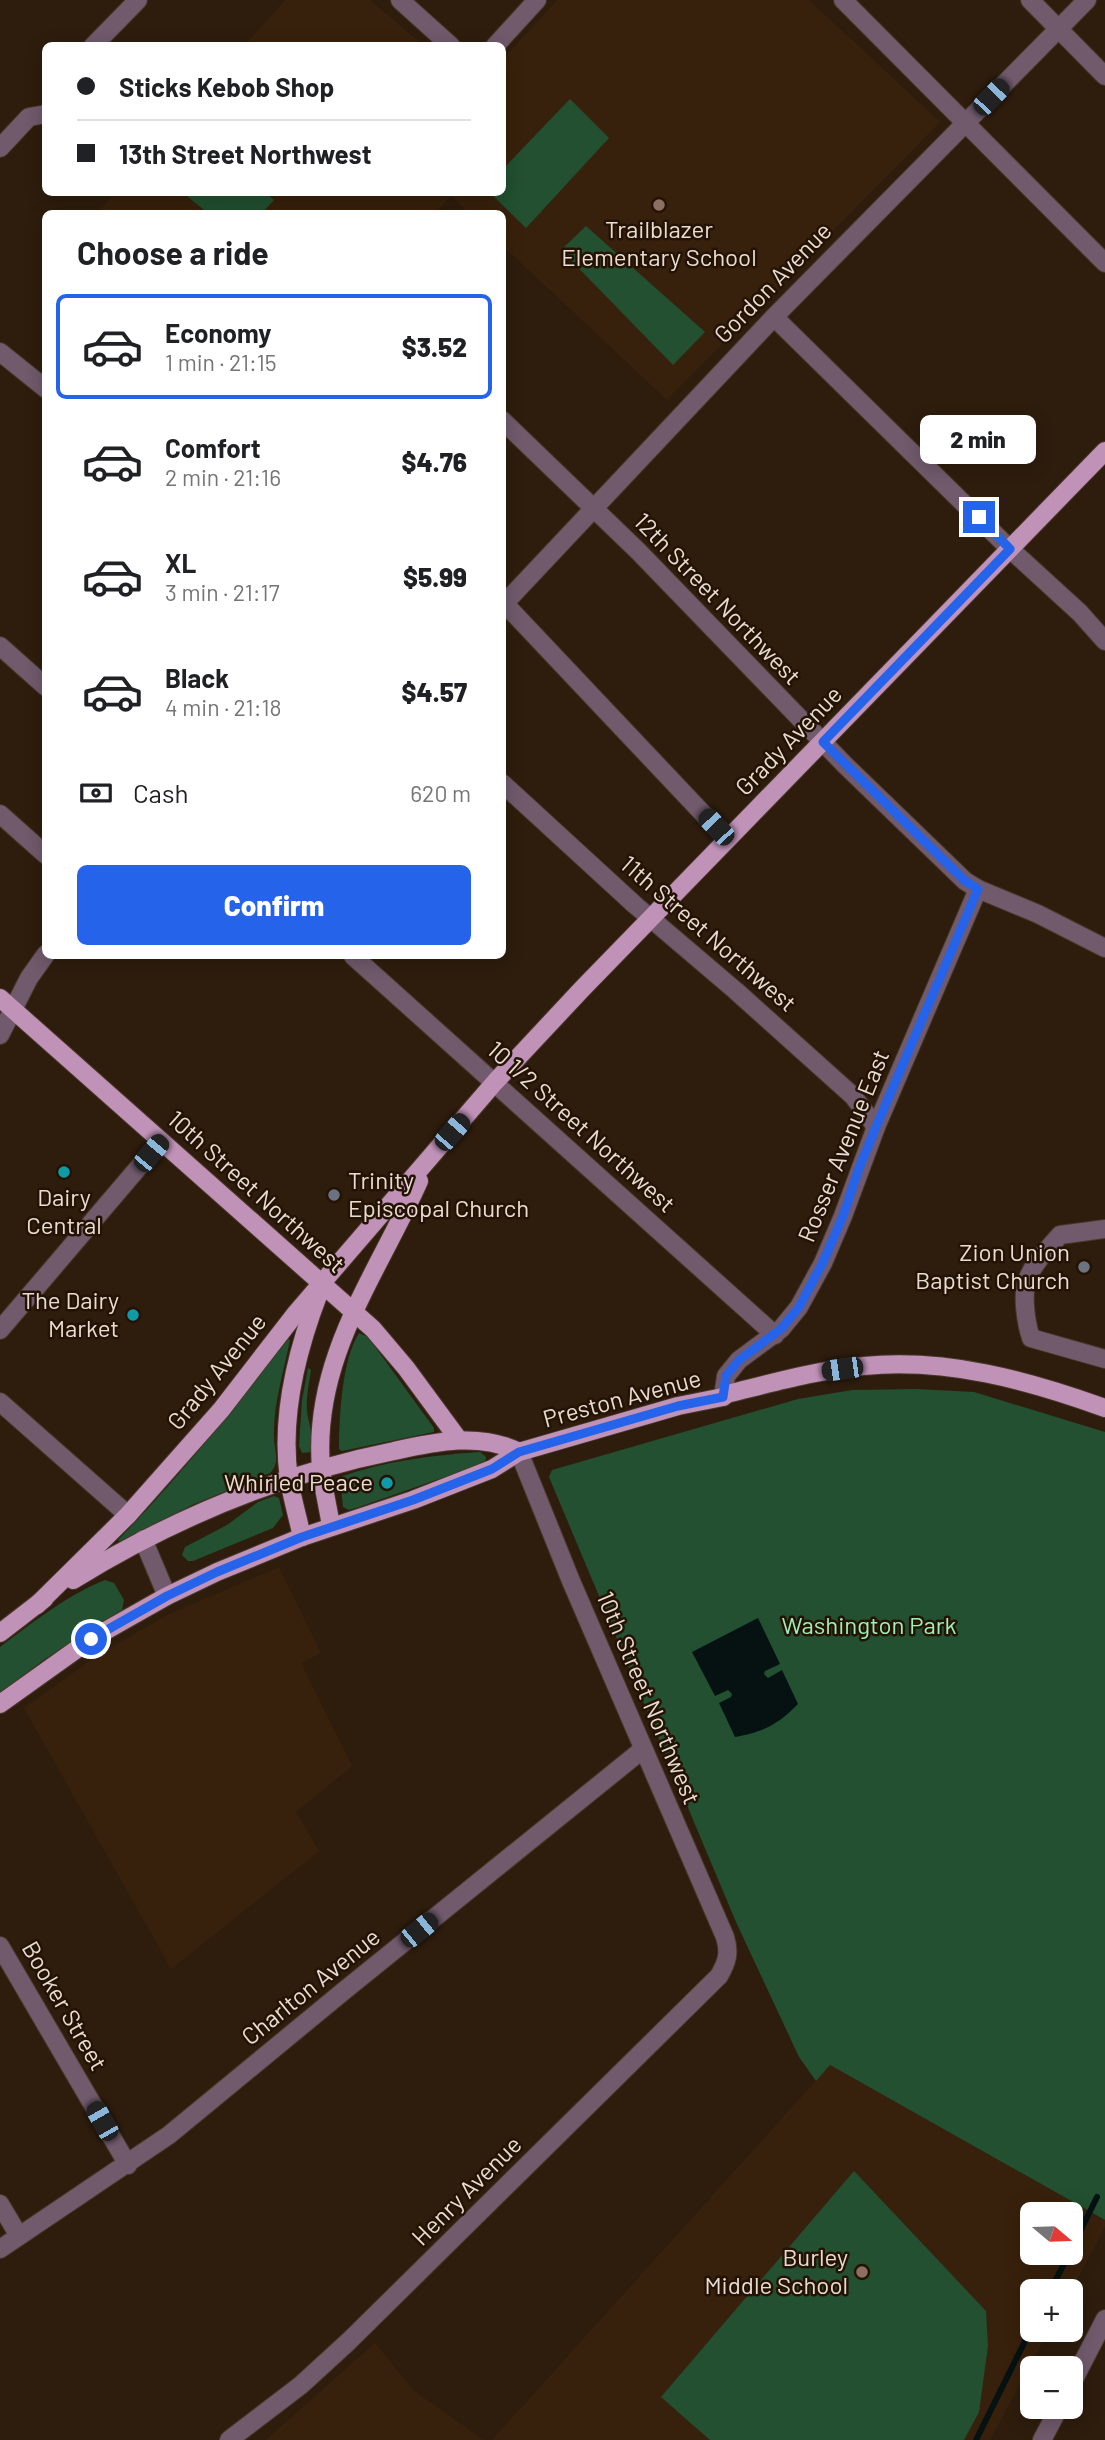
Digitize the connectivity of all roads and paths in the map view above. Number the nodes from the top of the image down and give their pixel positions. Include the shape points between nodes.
1 (138, 0) edge
2 (400, 0) edge
3 (537, 0) edge
4 (843, 0) edge
5 (1030, 0) edge
6 (1087, 0) edge
7 (1059, 29) junction
8 (97, 42) edge
9 (447, 42) edge
10 (499, 42) edge
11 (1105, 76) edge
12 (42, 115) edge
13 (966, 123) junction
14 (0, 148) edge
15 (1105, 263) edge
16 (774, 317) junction
17 (0, 352) edge
18 (42, 386) edge
19 (506, 424) edge
20 (1105, 451) edge
21 (593, 509) junction
22 (1010, 549) junction
23 (506, 602) edge
24 (506, 608) edge
25 (1105, 641) edge
26 (0, 646) edge
27 (42, 683) edge
28 (823, 742) junction
29 (506, 787) edge
30 (0, 814) edge
31 (727, 839) junction
32 (42, 851) edge
33 (978, 889) junction
34 (651, 918) junction
35 (1105, 948) edge
36 (42, 959) edge
37 (356, 959) edge
38 (0, 998) edge
39 (14, 1010) junction
40 (0, 1035) edge
41 (495, 1082) junction
42 (876, 1127) junction
43 (161, 1140) junction
44 (428, 1161) junction
45 (1105, 1229) edge
46 (322, 1283) junction
47 (353, 1311) junction
48 (0, 1330) edge
49 (775, 1335) junction
50 (1105, 1359) edge
51 (723, 1397) junction
52 (0, 1402) edge
53 (1105, 1408) edge
54 (459, 1440) junction
55 (519, 1452) junction
56 (321, 1468) junction
57 (289, 1478) junction
58 (128, 1515) junction
59 (331, 1526) junction
60 (302, 1537) junction
61 (144, 1539) junction
62 (167, 1596) junction
63 (37, 1605) junction
64 (0, 1633) edge
65 (0, 1704) edge
66 (642, 1750) junction
67 (0, 1945) edge
68 (727, 1964) joint
69 (128, 2165) junction
70 (0, 2204) edge
71 (19, 2236) junction
72 (0, 2249) edge
73 (1105, 2319) edge
74 (1083, 2362) edge
75 (1053, 2419) edge
76 (229, 2440) edge
77 (1042, 2440) edge

1 - 8 street
2 - 9 street
3 - 10 street
4 - 13 street
5 - 7 street
6 - 7 street, Gordon Avenue
7 - 11 street
7 - 13 street, Gordon Avenue
12 - 14 street via 29,117
13 - 15 street
13 - 16 street, Gordon Avenue
16 - 21 street, Gordon Avenue
16 - 22 street
17 - 18 street
19 - 21 street, 12th Street Northwest
20 - 22 main road, Grady Avenue
21 - 23 street, Gordon Avenue
21 - 28 street, 12th Street Northwest
22 - 25 street
22 - 28 main road, Grady Avenue
24 - 31 street
26 - 27 street
28 - 31 main road, Grady Avenue
28 - 33 street, 12th Street Northwest
29 - 34 street, 11th Street Northwest
30 - 32 street
31 - 34 main road, Grady Avenue
33 - 35 street, 12th Street Northwest
33 - 42 street, Rosser Avenue East
34 - 41 main road, Grady Avenue
34 - 42 street, 11th Street Northwest via 853,1096
36 - 39 street
37 - 41 street, 10 1/2 Street Northwest
38 - 39 main road, 10th Street Northwest
39 - 40 street
39 - 43 main road, 10th Street Northwest
41 - 44 main road, Grady Avenue
41 - 49 street, 10 1/2 Street Northwest
42 - 49 street, Rosser Avenue East via 823,1262 799,1307
43 - 46 main road, 10th Street Northwest
43 - 48 street
44 - 46 main road, Grady Avenue
44 - 47 main road, Grady Avenue
45 - 50 street via 1060,1235 1027,1281 1026,1321 1031,1338
46 - 47 main road, 10th Street Northwest
46 - 57 main road via 302,1342 292,1392
46 - 58 main road, Grady Avenue via 221,1410
47 - 54 main road, 10th Street Northwest via 406,1368
47 - 56 main road, Grady Avenue via 326,1391
49 - 51 street, Rosser Avenue East via 739,1360 726,1376
51 - 53 main road, Preston Avenue via 820,1372 910,1364 1001,1375
51 - 55 main road, Preston Avenue
52 - 58 street
54 - 55 main road, Preston Avenue via 505,1445
54 - 56 main road, Preston Avenue
55 - 59 main road, Preston Avenue via 492,1469
55 - 66 street, 10th Street Northwest
56 - 57 main road, Preston Avenue
56 - 59 main road, Grady Avenue
57 - 60 main road
57 - 61 main road, Preston Avenue
58 - 63 main road, Grady Avenue
59 - 60 main road, Preston Avenue
60 - 62 main road, Preston Avenue
61 - 62 street
61 - 63 main road, Preston Avenue
62 - 65 main road, Preston Avenue via 91,1639
63 - 64 main road, Preston Avenue
66 - 68 street, 10th Street Northwest via 725,1937
66 - 69 street, Charlton Avenue
67 - 69 street, Booker Street
68 - 76 street, Henry Avenue via 348,2343
69 - 71 street, Charlton Avenue
70 - 71 street
71 - 72 street, Charlton Avenue
73 - 74 street
75 - 77 street

